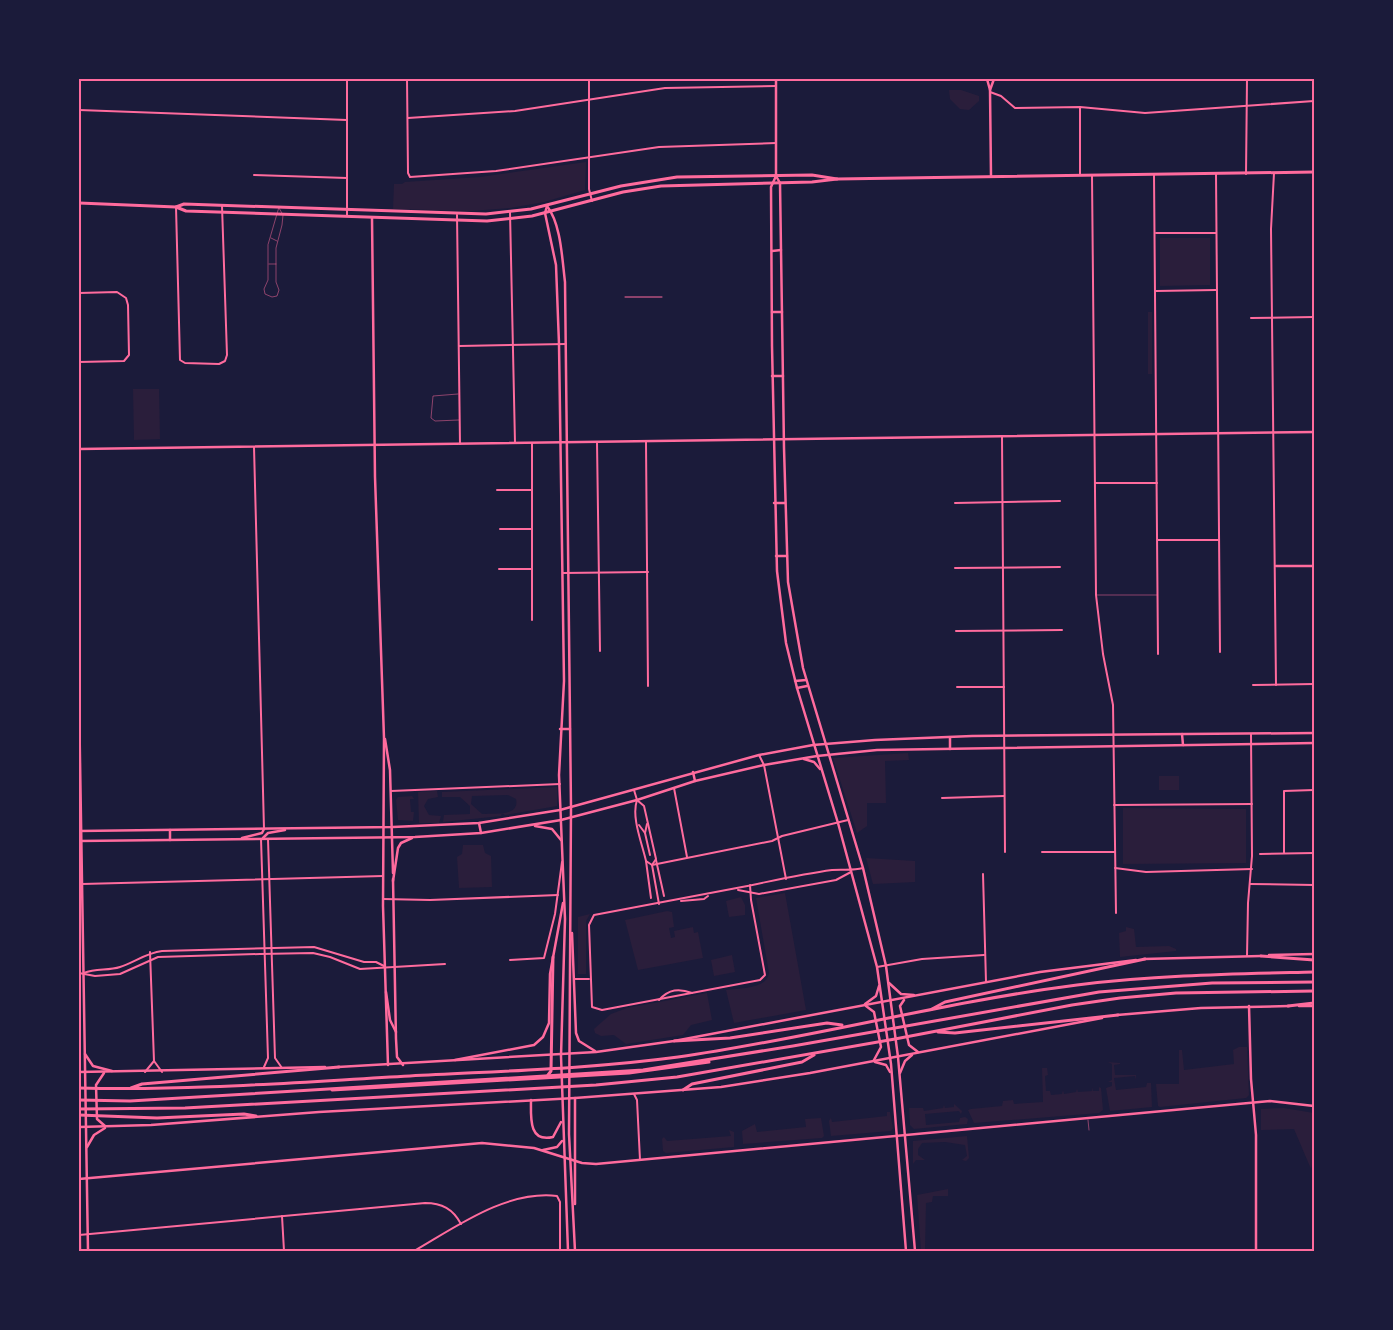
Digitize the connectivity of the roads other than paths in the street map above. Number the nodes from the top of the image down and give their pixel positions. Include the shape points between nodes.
1 (347, 79) edge
2 (407, 79) edge
3 (589, 79) edge
4 (776, 79) edge
5 (986, 79) edge
6 (994, 79) edge
7 (1246, 79) edge
8 (776, 86) junction
9 (990, 91) junction
10 (589, 98) junction
11 (1314, 101) edge
12 (1246, 105) junction
13 (1080, 107) junction
14 (79, 110) edge
15 (407, 118) junction
16 (347, 120) junction
17 (776, 143) junction
18 (589, 157) junction
19 (1314, 172) edge
20 (1274, 173) junction
21 (1216, 174) junction
22 (1246, 174) junction
23 (254, 175) dead end
24 (1154, 175) junction
25 (776, 176) junction
26 (1080, 176) junction
27 (1092, 176) junction
28 (991, 177) junction
29 (347, 178) junction
30 (837, 178) junction
31 (660, 179) junction
32 (771, 183) junction
33 (780, 183) junction
34 (661, 186) junction
35 (590, 194) junction
36 (592, 200) junction
37 (79, 203) edge
38 (222, 205) junction
39 (547, 206) junction
40 (176, 207) junction
41 (279, 208) junction
42 (347, 210) junction
43 (222, 212) junction
44 (385, 212) junction
45 (510, 212) junction
46 (552, 212) junction
47 (413, 213) junction
48 (544, 213) junction
49 (275, 214) junction
50 (282, 215) junction
51 (457, 215) junction
52 (346, 217) junction
53 (372, 218) junction
54 (510, 218) junction
55 (412, 220) junction
56 (457, 222) junction
57 (1216, 232) junction
58 (1156, 233) junction
59 (270, 238) junction
60 (277, 241) junction
61 (781, 250) junction
62 (772, 251) junction
63 (267, 264) junction
64 (276, 264) junction
65 (1217, 290) junction
66 (1156, 291) junction
67 (79, 293) edge
68 (557, 296) junction
69 (565, 296) junction
70 (662, 296) dead end
71 (625, 297) dead end
72 (772, 312) junction
73 (782, 312) junction
74 (1272, 317) junction
75 (1314, 317) edge
76 (1251, 318) dead end
77 (559, 344) junction
78 (566, 344) junction
79 (513, 345) junction
80 (459, 346) junction
81 (79, 362) edge
82 (772, 376) junction
83 (782, 376) junction
84 (559, 384) junction
85 (567, 384) junction
86 (460, 394) junction
87 (460, 420) junction
88 (1314, 432) edge
89 (1273, 433) junction
90 (1157, 434) junction
91 (1218, 434) junction
92 (1095, 435) junction
93 (1002, 437) junction
94 (774, 440) junction
95 (784, 440) junction
96 (560, 442) junction
97 (567, 442) junction
98 (598, 442) junction
99 (646, 442) junction
100 (515, 443) junction
101 (532, 443) junction
102 (460, 444) junction
103 (374, 445) junction
104 (254, 446) junction
105 (79, 449) edge
106 (1096, 483) junction
107 (1157, 483) junction
108 (497, 490) dead end
109 (532, 490) junction
110 (1060, 501) dead end
111 (1003, 502) junction
112 (774, 503) junction
113 (785, 503) junction
114 (955, 503) dead end
115 (561, 506) junction
116 (568, 506) junction
117 (500, 529) dead end
118 (532, 529) junction
119 (1158, 540) junction
120 (1219, 540) junction
121 (773, 556) junction
122 (786, 556) junction
123 (1060, 566) dead end
124 (1276, 566) junction
125 (1314, 566) edge
126 (1003, 567) junction
127 (955, 568) dead end
128 (499, 569) dead end
129 (532, 569) junction
130 (599, 572) junction
131 (648, 572) junction
132 (562, 573) junction
133 (569, 573) junction
134 (1096, 595) junction
135 (1158, 595) junction
136 (532, 620) dead end
137 (563, 626) junction
138 (569, 626) junction
139 (1004, 630) junction
140 (1062, 630) dead end
141 (956, 631) dead end
142 (600, 651) dead end
143 (1220, 652) dead end
144 (1158, 654) dead end
145 (806, 680) junction
146 (564, 681) junction
147 (570, 681) junction
148 (795, 681) junction
149 (1314, 684) edge
150 (1253, 685) dead end
151 (1276, 685) junction
152 (648, 686) dead end
153 (807, 686) junction
154 (1004, 686) junction
155 (957, 687) dead end
156 (797, 688) junction
157 (79, 696) edge
158 (79, 710) edge
159 (560, 729) junction
160 (570, 729) junction
161 (1182, 734) junction
162 (1252, 734) junction
163 (1314, 734) edge
164 (1114, 735) junction
165 (1004, 736) junction
166 (950, 737) junction
167 (384, 738) junction
168 (1314, 743) edge
169 (824, 744) junction
170 (1251, 744) junction
171 (814, 745) junction
172 (1114, 745) junction
173 (1182, 745) junction
174 (1004, 746) junction
175 (950, 749) junction
176 (758, 755) junction
177 (828, 755) junction
178 (817, 756) junction
179 (800, 759) junction
180 (764, 765) junction
181 (79, 768) edge
182 (390, 770) junction
183 (384, 771) junction
184 (822, 771) junction
185 (693, 772) junction
186 (695, 781) junction
187 (560, 784) junction
188 (674, 787) junction
189 (634, 790) junction
190 (1314, 790) edge
191 (391, 791) junction
192 (1005, 796) junction
193 (942, 798) dead end
194 (637, 800) junction
195 (1252, 804) junction
196 (1114, 805) junction
197 (571, 807) junction
198 (560, 810) junction
199 (571, 817) junction
200 (561, 820) junction
201 (848, 820) junction
202 (647, 821) junction
203 (479, 823) junction
204 (638, 823) junction
205 (838, 823) junction
206 (531, 825) junction
207 (393, 827) junction
208 (289, 828) junction
209 (385, 828) junction
210 (264, 829) junction
211 (170, 830) junction
212 (80, 831) edge
213 (481, 833) junction
214 (646, 833) junction
215 (394, 837) junction
216 (415, 837) junction
217 (384, 838) junction
218 (239, 839) junction
219 (261, 839) junction
220 (268, 839) junction
221 (777, 839) junction
222 (170, 840) junction
223 (561, 840) junction
224 (80, 841) edge
225 (1005, 852) dead end
226 (1042, 852) dead end
227 (1115, 852) junction
228 (1284, 853) junction
229 (1314, 853) edge
230 (1260, 854) dead end
231 (562, 855) junction
232 (650, 855) dead end
233 (687, 857) junction
234 (656, 859) junction
235 (646, 861) junction
236 (658, 864) junction
237 (652, 865) junction
238 (863, 868) junction
239 (1115, 868) junction
240 (1252, 869) junction
241 (852, 871) junction
242 (564, 872) junction
243 (570, 872) junction
244 (983, 874) dead end
245 (383, 876) junction
246 (269, 879) junction
247 (786, 879) junction
248 (262, 880) junction
249 (393, 881) junction
250 (82, 884) junction
251 (1250, 884) junction
252 (1314, 884) edge
253 (750, 885) junction
254 (735, 890) junction
255 (752, 893) junction
256 (558, 895) junction
257 (565, 896) junction
258 (664, 896) dead end
259 (652, 898) dead end
260 (383, 899) junction
261 (393, 900) junction
262 (659, 904) junction
263 (80, 912) edge
264 (1116, 912) dead end
265 (572, 929) junction
266 (264, 947) junction
267 (271, 947) junction
268 (150, 952) junction
269 (264, 954) junction
270 (272, 954) junction
271 (1314, 954) edge
272 (984, 955) junction
273 (1247, 956) junction
274 (1261, 956) junction
275 (552, 957) junction
276 (1145, 959) junction
277 (150, 960) junction
278 (510, 960) dead end
279 (1314, 960) edge
280 (446, 964) dead end
281 (384, 966) junction
282 (394, 966) junction
283 (886, 966) junction
284 (876, 967) junction
285 (1314, 972) edge
286 (81, 973) edge
287 (575, 979) junction
288 (589, 979) junction
289 (986, 982) junction
290 (1314, 982) edge
291 (889, 983) junction
292 (880, 984) junction
293 (385, 988) junction
294 (1314, 991) edge
295 (694, 993) junction
296 (916, 995) junction
297 (905, 999) junction
298 (659, 1000) junction
299 (892, 1001) junction
300 (883, 1002) junction
301 (863, 1005) junction
302 (1314, 1005) edge
303 (1249, 1006) junction
304 (1288, 1006) joint
305 (928, 1010) junction
306 (1118, 1015) junction
307 (274, 1023) junction
308 (267, 1024) junction
309 (848, 1025) junction
310 (932, 1031) junction
311 (396, 1032) junction
312 (387, 1039) junction
313 (396, 1039) junction
314 (674, 1041) junction
315 (793, 1046) junction
316 (596, 1052) junction
317 (919, 1052) junction
318 (84, 1053) junction
319 (816, 1053) junction
320 (914, 1053) junction
321 (898, 1056) junction
322 (890, 1058) junction
323 (154, 1061) junction
324 (873, 1061) junction
325 (446, 1062) junction
326 (403, 1064) junction
327 (388, 1065) junction
328 (339, 1067) junction
329 (282, 1068) junction
330 (262, 1069) junction
331 (79, 1072) edge
332 (84, 1072) junction
333 (105, 1072) junction
334 (116, 1072) junction
335 (145, 1072) junction
336 (162, 1072) junction
337 (891, 1074) junction
338 (899, 1074) junction
339 (569, 1077) junction
340 (561, 1078) junction
341 (540, 1079) junction
342 (79, 1088) edge
343 (128, 1089) junction
344 (683, 1090) junction
345 (268, 1093) junction
346 (634, 1094) junction
347 (575, 1098) junction
348 (79, 1100) edge
349 (531, 1100) junction
350 (1254, 1103) junction
351 (1314, 1106) edge
352 (79, 1109) edge
353 (79, 1115) edge
354 (256, 1116) junction
355 (562, 1119) junction
356 (1088, 1119) junction
357 (79, 1127) edge
358 (86, 1127) junction
359 (106, 1127) junction
360 (1089, 1130) dead end
361 (897, 1136) junction
362 (905, 1136) junction
363 (562, 1140) junction
364 (79, 1149) edge
365 (86, 1149) junction
366 (542, 1151) junction
367 (563, 1157) junction
368 (570, 1159) junction
369 (640, 1160) junction
370 (575, 1161) junction
371 (79, 1179) edge
372 (87, 1179) junction
373 (910, 1194) junction
374 (902, 1196) junction
375 (575, 1213) junction
376 (282, 1216) junction
377 (461, 1224) junction
378 (87, 1234) junction
379 (79, 1235) edge
380 (80, 1251) edge
381 (88, 1251) edge
382 (284, 1251) edge
383 (414, 1251) edge
384 (560, 1251) edge
385 (568, 1251) edge
386 (575, 1251) edge
387 (906, 1251) edge
388 (915, 1251) edge
389 (1256, 1251) edge

1 - 16 street
2 - 15 street
3 - 10 street
4 - 8 main road
5 - 9 main road
6 - 9 main road
7 - 12 street
8 - 10 street via 665,88
8 - 17 main road
9 - 13 street via 1015,108
9 - 28 main road
10 - 15 street via 515,111
10 - 18 street
11 - 12 street
12 - 13 street via 1166,113
12 - 22 street
13 - 26 street
14 - 16 street
15 - 18 street via 410,177 496,171
16 - 29 street
17 - 18 street via 659,147
17 - 25 main road
18 - 35 street
19 - 20 main road
20 - 22 main road
20 - 74 street
21 - 22 main road
21 - 24 main road
21 - 57 street
23 - 29 street
24 - 27 main road
24 - 58 street
25 - 30 main road
25 - 31 main road
25 - 32 main road
25 - 33 main road
26 - 27 main road
26 - 28 main road
27 - 92 street
28 - 30 main road
29 - 42 street
30 - 33 main road via 833,181
31 - 34 main road
31 - 35 main road
32 - 33 main road
32 - 34 main road
32 - 62 main road
33 - 61 main road
34 - 36 main road
35 - 36 street
35 - 39 main road
36 - 46 main road
37 - 40 main road
38 - 40 main road via 184,204
38 - 41 main road
38 - 43 street
39 - 45 main road
39 - 46 main road
39 - 48 main road
40 - 43 main road via 186,211
40 - 43 street via 179,352 180,360 185,363 219,364 225,360
41 - 42 main road
41 - 49 lane
41 - 50 lane
42 - 44 main road
42 - 52 street
43 - 49 main road
44 - 47 main road
44 - 53 main road
45 - 51 main road
45 - 54 street
46 - 48 main road
46 - 69 main road via 560,246
47 - 51 main road
47 - 55 main road
48 - 54 main road
48 - 68 main road via 554,250
49 - 50 main road
49 - 59 lane
50 - 52 main road
50 - 60 lane via 282,231
51 - 56 street
52 - 53 main road
53 - 55 main road
53 - 103 main road
54 - 56 main road
54 - 79 street
55 - 56 main road
56 - 80 street
57 - 58 street
57 - 65 street
58 - 66 street
59 - 60 lane
59 - 63 lane
60 - 64 lane
61 - 62 main road
61 - 73 main road
62 - 72 main road
63 - 64 lane
63 - 64 lane via 268,280 264,292 272,297 277,296 280,290 276,282
65 - 66 street
65 - 91 street
66 - 90 street
67 - 81 street via 117,292 124,296 128,305 129,336 129,355 125,360
68 - 69 main road
68 - 77 main road
69 - 78 main road
70 - 71 street
72 - 73 main road
72 - 82 main road
73 - 83 main road
74 - 75 street
74 - 76 street
74 - 89 street
77 - 78 street
77 - 79 street
77 - 84 main road
78 - 85 main road
79 - 80 street
79 - 100 street
80 - 86 street
82 - 83 main road
82 - 94 main road
83 - 95 main road
84 - 85 main road
84 - 96 main road
85 - 97 main road
86 - 87 street
86 - 87 lane via 435,395 431,399 433,420
87 - 102 street
88 - 89 main road
89 - 91 main road
89 - 124 street
90 - 91 main road
90 - 92 main road
90 - 107 street
91 - 120 street
92 - 93 main road
92 - 106 street
93 - 95 main road
93 - 111 street
94 - 95 main road
94 - 99 main road
94 - 112 main road
95 - 113 main road
96 - 97 main road
96 - 101 main road
96 - 115 main road
97 - 98 main road
97 - 116 main road
98 - 99 main road
98 - 130 street
99 - 131 street
100 - 101 main road
100 - 102 main road
101 - 109 street
102 - 103 main road
103 - 104 main road
103 - 167 main road
104 - 105 main road
104 - 210 street
106 - 107 street
106 - 134 street
107 - 119 street
108 - 109 street
109 - 118 street
110 - 111 street
111 - 114 street
111 - 126 street
112 - 113 main road
112 - 121 main road
113 - 122 main road
115 - 116 main road
115 - 132 main road
116 - 133 main road
117 - 118 street
118 - 129 street
119 - 120 street
119 - 135 street
120 - 143 street
121 - 122 main road
121 - 148 main road
122 - 145 main road
123 - 126 street
124 - 125 main road
124 - 151 street
126 - 127 street
126 - 139 street
128 - 129 street
129 - 136 street
130 - 131 street
130 - 133 street
130 - 142 street
131 - 152 street
132 - 133 street
132 - 137 main road
133 - 138 main road
134 - 135 lane
134 - 164 street via 1113,705
135 - 144 street
137 - 138 main road
137 - 146 main road
138 - 147 main road
139 - 140 street
139 - 141 street
139 - 154 street
145 - 148 main road
145 - 153 main road
146 - 147 main road
146 - 159 main road
147 - 160 main road
148 - 156 main road
149 - 151 street
150 - 151 street
153 - 156 main road
153 - 169 main road
154 - 155 street
154 - 165 street
156 - 171 main road
157 - 158 main road
158 - 181 main road
159 - 160 main road
159 - 187 main road
160 - 197 main road
161 - 162 main road
161 - 164 main road
161 - 173 main road
162 - 163 main road
162 - 170 street
164 - 165 main road
164 - 172 street
165 - 166 main road
165 - 174 street
166 - 169 main road
166 - 175 main road
167 - 182 main road
167 - 183 main road
168 - 170 main road
169 - 171 main road
169 - 177 main road
170 - 173 main road
170 - 195 street
171 - 176 main road
171 - 178 main road
172 - 173 main road
172 - 174 main road
172 - 196 street
174 - 175 main road
174 - 192 street
175 - 177 main road via 877,750
176 - 180 street
176 - 185 main road
177 - 178 main road
177 - 201 main road
178 - 179 main road
178 - 184 main road
179 - 180 main road
179 - 184 main road via 814,762
180 - 186 main road
180 - 221 street
181 - 212 main road
182 - 183 main road
182 - 191 main road
183 - 209 main road
184 - 205 main road
185 - 186 main road
185 - 189 main road
186 - 188 main road
187 - 191 street
187 - 198 main road
188 - 194 main road
188 - 233 street
189 - 194 street
189 - 197 main road
190 - 228 street via 1284,791
191 - 207 main road
192 - 193 street
192 - 225 street
194 - 199 main road
194 - 202 street via 644,806
194 - 204 street via 634,807
195 - 196 street
195 - 240 street
196 - 227 street
197 - 198 main road
197 - 199 main road
198 - 200 main road
198 - 203 main road
199 - 200 main road
199 - 243 main road
200 - 206 main road
200 - 223 main road
201 - 205 street
201 - 238 main road
202 - 214 street
202 - 234 street
203 - 207 main road
203 - 213 main road
204 - 214 street
204 - 235 street
205 - 221 street
205 - 241 main road
206 - 213 main road
206 - 223 main road via 552,828
207 - 209 main road
207 - 215 main road
208 - 209 main road
208 - 210 main road
208 - 219 main road via 268,833
209 - 217 main road
210 - 211 main road
210 - 218 main road via 262,833
211 - 212 main road
211 - 222 main road
212 - 224 main road
213 - 216 main road
214 - 232 street
215 - 216 main road
215 - 217 main road
215 - 249 main road
216 - 249 main road via 401,843 398,848
217 - 220 main road
217 - 245 main road
218 - 219 main road
218 - 222 main road
219 - 220 main road
219 - 248 street
220 - 246 street
221 - 233 street
221 - 247 street
222 - 224 main road
223 - 231 main road
224 - 250 main road
226 - 227 street
227 - 239 street
228 - 229 street
228 - 230 street
231 - 242 main road
231 - 256 street
233 - 236 street
234 - 236 street
234 - 237 street
235 - 237 street
235 - 259 street
236 - 237 street
236 - 258 street
237 - 262 street
238 - 241 street
238 - 283 main road
239 - 240 street via 1146,872
239 - 264 street
240 - 251 street
241 - 247 street via 833,870
241 - 255 street via 836,880
241 - 284 main road
242 - 243 main road
242 - 257 main road
243 - 265 main road
244 - 272 street
245 - 246 street
245 - 260 main road
246 - 248 street
246 - 267 street
247 - 253 street
248 - 250 street
248 - 266 street
249 - 261 main road
250 - 263 main road
251 - 252 street
251 - 273 street
253 - 254 street
253 - 255 street
254 - 255 street
254 - 262 street via 704,899
255 - 295 street via 764,975 760,980
256 - 261 street
256 - 278 street via 544,958
257 - 275 main road
257 - 340 main road
260 - 261 street
260 - 281 main road
261 - 282 main road
262 - 288 street via 594,915 590,919
263 - 286 main road
265 - 287 main road
265 - 339 main road
266 - 267 street
266 - 268 street
266 - 269 street
267 - 270 street
267 - 281 street via 314,947
268 - 277 street
268 - 286 street via 120,967
269 - 270 street
269 - 277 street via 158,957
269 - 308 street
270 - 281 street via 314,953 360,969
270 - 307 street
271 - 274 main road
272 - 283 street via 922,959
272 - 289 street
273 - 274 main road
273 - 276 main road
274 - 279 main road
275 - 325 main road via 549,1023 543,1037 534,1045
275 - 341 main road via 551,1071
276 - 289 main road
276 - 305 main road via 945,1002
277 - 286 street via 120,974 95,976
277 - 323 street
280 - 282 street
281 - 282 street
281 - 293 main road
282 - 311 main road
283 - 284 street
283 - 291 main road
284 - 292 main road
285 - 305 main road via 1144,977
286 - 318 main road
287 - 288 street
287 - 316 main road via 577,1038
288 - 298 street via 590,1001 596,1010
289 - 296 main road
290 - 315 main road via 1137,988 1034,1002
291 - 296 main road via 901,994
291 - 299 main road
292 - 300 main road
292 - 301 main road via 876,996
293 - 311 main road via 392,1027
293 - 312 main road
294 - 310 main road via 1176,993 1120,998
295 - 298 street
295 - 298 street via 681,989 666,992
296 - 297 main road
297 - 299 main road
297 - 317 main road via 900,1006 909,1045
299 - 300 main road
299 - 321 main road
300 - 301 main road
300 - 322 main road
301 - 314 main road
301 - 324 main road via 874,1012 881,1047
302 - 304 main road
303 - 304 main road
303 - 306 main road
303 - 350 main road
305 - 309 main road
306 - 310 main road via 955,1033
306 - 317 main road
307 - 308 street
307 - 329 street via 275,1058
308 - 330 street via 268,1058
309 - 314 main road via 827,1023 730,1038
309 - 343 main road via 751,1045 603,1065
310 - 319 main road
311 - 313 main road
312 - 313 street
312 - 327 main road
313 - 326 main road via 397,1057
314 - 316 main road
315 - 339 main road via 678,1068
315 - 345 main road via 643,1070
316 - 325 main road
317 - 320 main road
318 - 332 main road
318 - 334 main road via 96,1067
319 - 344 main road via 802,1062 692,1084
319 - 352 main road via 677,1077 587,1086 185,1108
320 - 321 main road
320 - 338 main road via 905,1061
321 - 322 main road
321 - 338 main road
322 - 324 main road
322 - 337 main road
323 - 335 street
323 - 336 street
324 - 337 main road via 886,1066
324 - 344 main road
325 - 326 main road
326 - 327 main road
327 - 328 main road
328 - 329 main road
328 - 343 main road via 142,1084
329 - 330 main road
330 - 336 main road
331 - 332 main road
332 - 333 main road
332 - 358 main road
333 - 334 main road
333 - 359 main road via 96,1085 97,1119
334 - 335 main road
335 - 336 main road
337 - 361 main road
338 - 362 main road
339 - 340 main road
339 - 368 main road
340 - 341 main road
340 - 355 main road
341 - 345 main road
342 - 343 main road
344 - 346 main road
345 - 348 main road
346 - 347 main road
346 - 369 street
347 - 349 main road
347 - 370 main road
349 - 354 main road
349 - 355 main road via 532,1126 540,1137 555,1136
350 - 351 main road via 1288,1102
350 - 356 main road
350 - 389 main road
353 - 354 main road
354 - 359 main road
355 - 363 main road
356 - 360 lane
356 - 362 main road
357 - 358 main road
358 - 359 main road
358 - 365 main road
359 - 365 main road via 94,1135
361 - 362 main road
361 - 369 main road
361 - 374 main road
362 - 373 main road
363 - 366 main road via 557,1147
363 - 367 main road
364 - 371 main road
365 - 372 main road
366 - 367 main road
366 - 372 main road via 515,1145 474,1144
367 - 368 main road
367 - 385 main road
368 - 370 main road
368 - 375 main road
369 - 370 main road via 596,1164
370 - 375 main road
371 - 372 main road
371 - 379 main road
372 - 378 main road
373 - 374 main road
373 - 388 main road
374 - 387 main road
375 - 386 main road
376 - 377 street via 430,1203 449,1209
376 - 378 street
376 - 382 street
377 - 383 street
377 - 384 street via 506,1204 557,1196 560,1202
378 - 379 street
378 - 381 main road
379 - 380 main road

